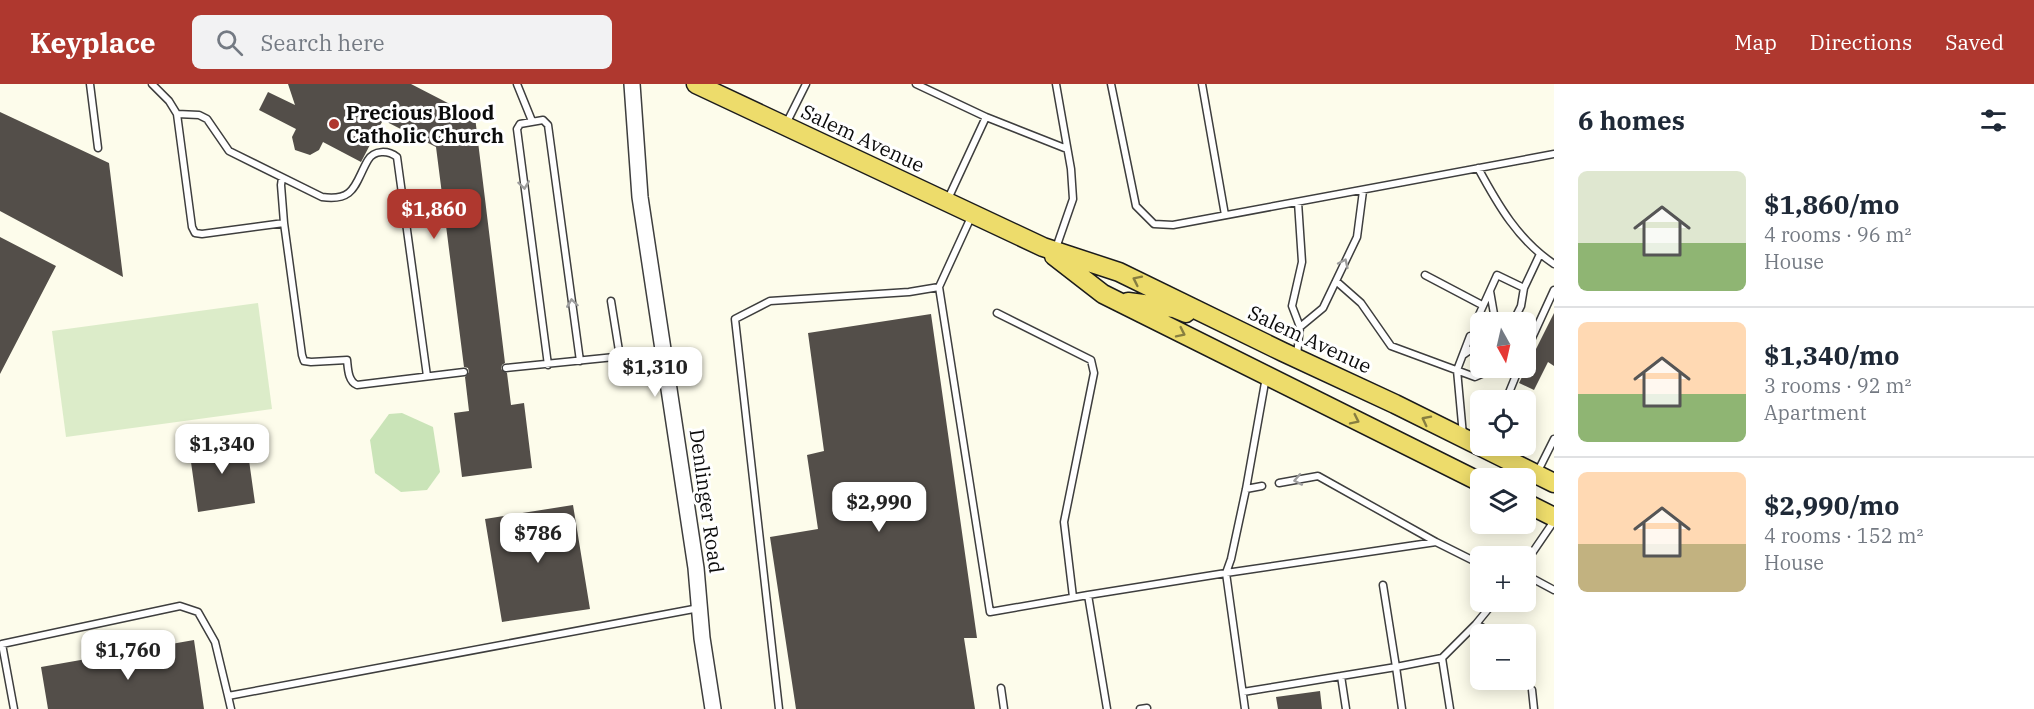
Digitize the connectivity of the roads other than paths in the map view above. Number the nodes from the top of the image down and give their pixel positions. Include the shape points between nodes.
1 (90, 84) edge
2 (152, 84) edge
3 (517, 84) edge
4 (632, 84) edge
5 (696, 84) edge
6 (806, 84) edge
7 (916, 84) edge
8 (1056, 84) edge
9 (1111, 84) edge
10 (1202, 84) edge
11 (177, 114) junction
12 (986, 117) junction
13 (532, 121) junction
14 (785, 126) junction
15 (98, 148) dead end
16 (1067, 149) junction
17 (1554, 154) edge
18 (1478, 168) junction
19 (282, 178) junction
20 (1362, 191) junction
21 (946, 201) junction
22 (1298, 202) junction
23 (972, 214) junction
24 (1225, 215) junction
25 (284, 223) junction
26 (1049, 249) junction
27 (1540, 254) junction
28 (1554, 264) edge
29 (1425, 275) dead end
30 (1336, 281) junction
31 (939, 287) junction
32 (1524, 288) junction
33 (1554, 290) edge
34 (1490, 291) junction
35 (1114, 300) junction
36 (611, 301) dead end
37 (1482, 306) junction
38 (1480, 312) edge
39 (1494, 312) edge
40 (1518, 312) edge
41 (997, 313) dead end
42 (1300, 327) junction
43 (1536, 329) edge
44 (1470, 336) dead end
45 (1470, 351) edge
46 (665, 352) junction
47 (1462, 356) junction
48 (620, 357) junction
49 (1296, 358) junction
50 (580, 361) junction
51 (548, 365) junction
52 (506, 368) dead end
53 (1457, 370) junction
54 (464, 372) dead end
55 (1470, 375) edge
56 (427, 376) junction
57 (1266, 376) junction
58 (1463, 438) junction
59 (1554, 439) edge
60 (1470, 441) edge
61 (1502, 456) edge
62 (1537, 475) junction
63 (1470, 477) edge
64 (1279, 483) dead end
65 (1554, 483) edge
66 (1262, 486) dead end
67 (1246, 489) junction
68 (1536, 508) edge
69 (1554, 517) edge
70 (1554, 521) edge
71 (1436, 542) junction
72 (1536, 547) edge
73 (1470, 559) edge
74 (1226, 573) junction
75 (1536, 580) edge
76 (1383, 585) dead end
77 (1554, 590) edge
78 (1088, 594) junction
79 (1073, 597) junction
80 (699, 608) junction
81 (1486, 612) edge
82 (1476, 624) edge
83 (1470, 630) edge
84 (1442, 658) junction
85 (1396, 667) junction
86 (1341, 676) junction
87 (1001, 688) dead end
88 (1532, 690) dead end
89 (1243, 692) junction
90 (228, 696) junction
91 (14, 709) edge
92 (231, 709) edge
93 (713, 709) edge
94 (779, 709) edge
95 (1004, 709) edge
96 (1107, 709) edge
97 (1245, 709) edge
98 (1346, 709) edge
99 (1402, 709) edge
100 (1450, 709) edge
101 (1534, 709) edge

1 - 15 lane
2 - 11 lane
3 - 13 lane
4 - 46 street, Denlinger Road via 640,197
5 - 14 main road, Salem Avenue
6 - 14 lane
7 - 12 lane
8 - 16 lane
9 - 24 lane via 1136,206 1154,224 1173,225
10 - 24 lane
11 - 19 lane via 207,119 229,150
11 - 25 lane via 195,233
12 - 16 lane
12 - 21 lane
50 -> 13 lane via 548,125 543,120
13 -> 51 lane via 517,129
14 - 21 main road, Salem Avenue
16 - 26 lane via 1073,199
17 - 18 lane
18 - 20 lane
18 - 27 lane via 1500,208
19 - 25 lane
19 - 56 lane via 322,197 338,197 353,189 375,154 386,152 397,157
20 - 22 lane
30 -> 20 lane via 1357,237
21 - 23 main road, Salem Avenue
22 - 24 lane
22 - 42 lane via 1302,261 1292,306
23 - 26 main road, Salem Avenue
23 - 31 lane
25 - 56 lane via 304,361 347,360 350,378 357,385
26 - 35 main road, Salem Avenue
49 -> 26 main road, Salem Avenue via 1119,272
27 - 28 lane
27 - 32 lane
29 - 37 lane
30 - 42 lane via 1323,308
30 - 53 lane via 1361,303 1391,346
31 - 79 lane via 990,612
31 - 94 lane via 771,301 735,319
32 - 34 lane via 1497,275
32 - 40 lane
33 - 43 lane
34 - 37 lane
34 - 39 lane
35 - 49 main road via 1174,308 1259,348
35 -> 57 main road, Salem Avenue
36 - 48 lane
37 - 38 lane
41 - 79 lane via 1090,360 1094,373 1064,522
42 - 49 lane
44 - 47 lane
45 - 47 lane
46 - 48 lane
46 - 80 street, Denlinger Road
47 - 53 lane
48 - 50 lane
58 -> 49 main road, Salem Avenue
50 - 51 lane
51 - 52 lane
53 - 55 lane
53 - 58 lane
54 - 56 lane
57 -> 63 main road, Salem Avenue
57 - 67 lane
58 - 60 main road, Salem Avenue
59 - 62 lane
61 - 62 main road, Salem Avenue
62 - 65 main road, Salem Avenue
71 -> 64 lane via 1318,476
66 - 67 lane
67 - 74 lane
68 - 69 main road
70 - 72 lane
71 - 73 lane
71 - 74 lane
74 - 78 lane
74 - 89 lane
75 - 77 lane
76 - 85 lane
78 - 79 lane
78 - 96 lane
80 - 90 lane
80 - 93 street, Denlinger Road
81 - 82 lane
83 - 84 lane
84 - 85 lane
84 - 100 lane
85 - 86 lane
85 - 99 lane
86 - 89 lane
86 - 98 lane
87 - 95 lane
88 - 101 lane
89 - 97 lane
90 - 91 lane via 215,642 198,612 180,606 2,644
90 - 92 lane

